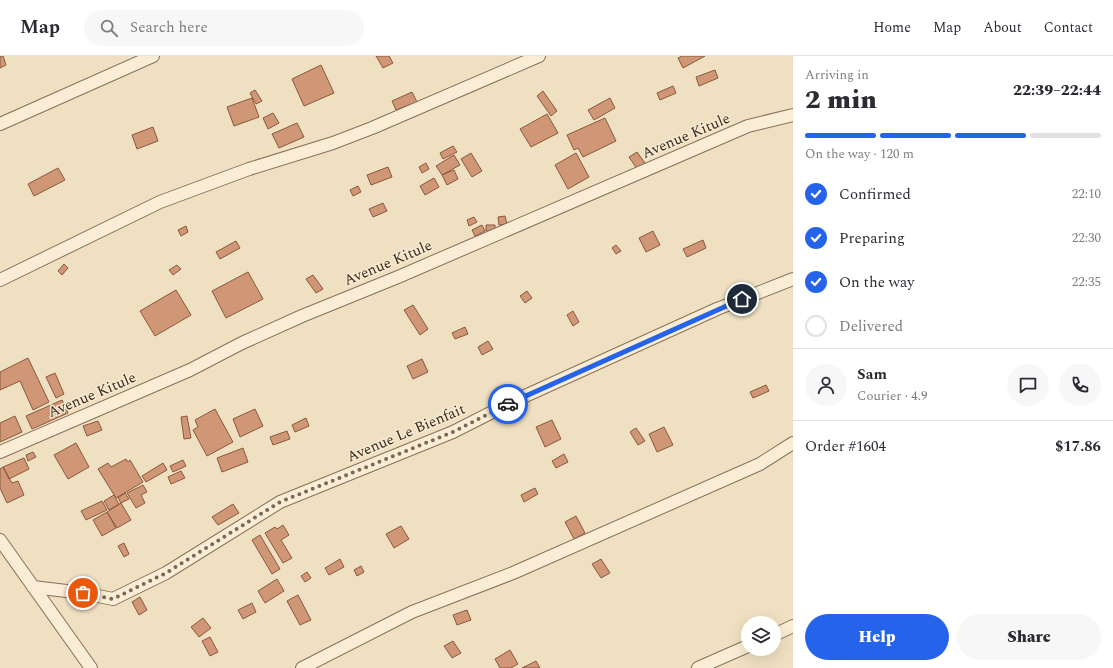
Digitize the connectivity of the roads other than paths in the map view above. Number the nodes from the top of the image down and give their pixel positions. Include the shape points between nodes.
1 (153, 56) edge
2 (539, 56) edge
3 (793, 115) edge
4 (0, 124) edge
5 (793, 279) edge
6 (0, 280) edge
7 (793, 443) edge
8 (0, 452) edge
9 (0, 540) edge
10 (33, 587) junction
11 (793, 626) edge
12 (781, 632) edge
13 (741, 649) edge
14 (91, 668) edge
15 (302, 668) edge
16 (698, 668) edge

1 - 4 street
2 - 6 street via 372,128 249,168 160,202
3 - 8 street, Avenue Kitule via 748,126 302,316 190,370
5 - 10 street, Avenue Le Bienfait via 717,310 514,401 453,432 280,502 166,573 113,599
7 - 15 street via 760,464 513,572 412,612
9 - 10 street
10 - 14 street
11 - 12 street
13 - 16 street

